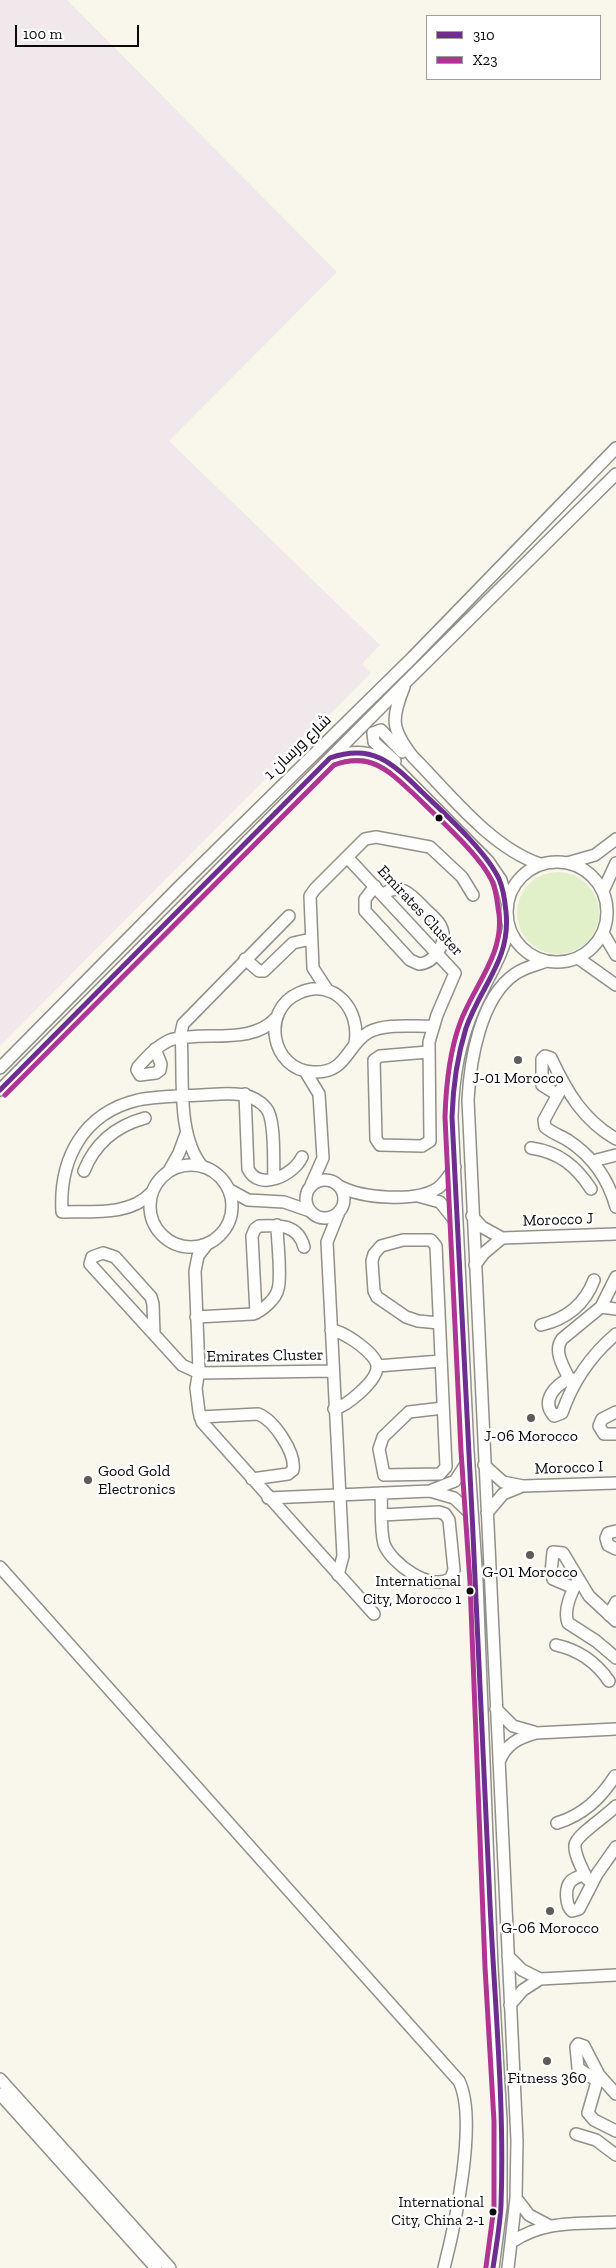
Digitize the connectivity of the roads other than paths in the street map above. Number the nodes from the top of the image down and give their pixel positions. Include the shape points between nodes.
1 (616, 448) edge
2 (616, 474) edge
3 (407, 681) junction
4 (330, 758) junction
5 (431, 775) junction
6 (404, 776) junction
7 (616, 839) edge
8 (346, 857) junction
9 (567, 863) junction
10 (616, 863) edge
11 (540, 864) junction
12 (379, 891) junction
13 (603, 892) junction
14 (473, 895) dead end
15 (507, 902) junction
16 (288, 916) dead end
17 (508, 926) junction
18 (603, 934) junction
19 (311, 939) junction
20 (437, 953) junction
21 (616, 955) edge
22 (578, 958) junction
23 (245, 959) junction
24 (547, 961) junction
25 (313, 968) junction
26 (616, 985) edge
27 (328, 991) junction
28 (298, 993) junction
29 (352, 1011) junction
30 (276, 1018) junction
31 (433, 1026) junction
32 (380, 1028) junction
33 (252, 1033) junction
34 (181, 1037) junction
35 (356, 1043) junction
36 (277, 1047) junction
37 (155, 1049) dead end
38 (428, 1052) junction
39 (0, 1068) edge
40 (330, 1070) junction
41 (305, 1071) junction
42 (0, 1090) edge
43 (245, 1094) junction
44 (319, 1094) junction
45 (184, 1096) junction
46 (145, 1118) dead end
47 (96, 1120) junction
48 (186, 1134) junction
49 (109, 1135) junction
50 (616, 1140) edge
51 (576, 1146) junction
52 (531, 1148) dead end
53 (616, 1155) edge
54 (302, 1157) dead end
55 (322, 1158) junction
56 (566, 1160) junction
57 (593, 1161) junction
58 (202, 1166) junction
59 (455, 1167) junction
60 (168, 1171) junction
61 (84, 1172) dead end
62 (274, 1178) junction
63 (338, 1185) junction
64 (310, 1188) junction
65 (228, 1189) junction
66 (591, 1189) dead end
67 (151, 1193) junction
68 (414, 1195) junction
69 (367, 1196) junction
70 (256, 1202) junction
71 (284, 1202) junction
72 (616, 1207) edge
73 (127, 1208) junction
74 (340, 1211) junction
75 (312, 1213) junction
76 (472, 1216) junction
77 (230, 1219) junction
78 (457, 1223) junction
79 (153, 1224) junction
80 (277, 1225) junction
81 (616, 1234) edge
82 (502, 1238) junction
83 (327, 1242) junction
84 (208, 1243) junction
85 (175, 1244) junction
86 (304, 1247) dead end
87 (475, 1265) junction
88 (195, 1271) junction
89 (616, 1277) edge
90 (594, 1280) dead end
91 (601, 1307) junction
92 (616, 1309) edge
93 (574, 1310) junction
94 (256, 1313) junction
95 (196, 1317) junction
96 (585, 1322) junction
97 (439, 1323) junction
98 (541, 1325) dead end
99 (331, 1330) junction
100 (154, 1334) junction
101 (616, 1334) edge
102 (441, 1361) junction
103 (378, 1366) junction
104 (332, 1371) junction
105 (199, 1373) junction
106 (443, 1408) junction
107 (334, 1409) junction
108 (616, 1412) edge
109 (200, 1417) junction
110 (616, 1434) edge
111 (468, 1461) junction
112 (484, 1465) junction
113 (252, 1479) junction
114 (616, 1483) edge
115 (523, 1486) junction
116 (430, 1491) junction
117 (381, 1493) junction
118 (340, 1495) junction
119 (268, 1498) junction
120 (487, 1513) junction
121 (382, 1515) junction
122 (472, 1516) junction
123 (616, 1531) edge
124 (616, 1548) edge
125 (0, 1567) edge
126 (338, 1574) junction
127 (477, 1582) junction
128 (616, 1602) edge
129 (491, 1611) junction
130 (374, 1614) dead end
131 (613, 1618) edge
132 (596, 1641) junction
133 (556, 1645) dead end
134 (585, 1656) junction
135 (615, 1656) edge
136 (609, 1681) dead end
137 (496, 1709) junction
138 (616, 1729) edge
139 (536, 1732) junction
140 (499, 1762) junction
141 (615, 1776) edge
142 (592, 1805) junction
143 (616, 1806) edge
144 (604, 1819) junction
145 (557, 1823) dead end
146 (486, 1827) junction
147 (616, 1847) edge
148 (503, 1865) junction
149 (585, 1874) junction
150 (590, 1886) junction
151 (508, 1956) junction
152 (616, 1976) edge
153 (540, 1979) junction
154 (510, 2006) junction
155 (0, 2078) edge
156 (0, 2094) edge
157 (616, 2094) edge
158 (616, 2131) edge
159 (576, 2134) dead end
160 (616, 2136) edge
161 (612, 2151) edge
162 (516, 2198) junction
163 (616, 2222) edge
164 (548, 2225) junction
165 (512, 2242) junction
166 (156, 2268) edge
167 (170, 2268) edge
168 (444, 2268) edge
169 (493, 2268) edge
170 (508, 2268) edge

1 - 39 street, شارع ورسان 1 via 412,658 194,871
2 - 3 street, شارع ورسان 1
3 - 4 street, شارع ورسان 1
3 - 5 street via 395,711 396,730 413,757
4 - 6 street via 353,752 368,753 388,761
4 - 42 street, شارع ورسان 1
5 - 6 street via 410,760 384,732 375,731 372,739 393,758
5 - 11 street via 503,846
6 - 15 street via 488,861 501,880
7 - 9 street via 594,855
8 - 12 street, Emirates Cluster
8 - 14 street via 364,839 372,836 425,845 434,849 457,871
8 - 19 street via 310,896
9 - 11 street
9 - 13 street via 591,875
10 - 13 street
11 - 15 street via 521,876
12 - 20 street, Emirates Cluster
12 - 20 street via 395,889 407,892 440,924 443,938
12 - 20 street via 364,899 365,910 410,960 423,964
13 - 18 street via 607,913
15 - 17 street
16 - 23 street
17 - 24 street via 520,946
17 - 59 street via 502,953 473,1010 459,1054 453,1099
18 - 21 street
18 - 22 street via 590,950
19 - 23 street via 293,943 264,971 259,971
19 - 25 street
20 - 31 street, Emirates Cluster via 453,968 455,975
22 - 24 street
22 - 26 street
23 - 34 street via 187,1017
24 - 76 street via 523,969 501,987 477,1039 468,1100
25 - 27 street
25 - 28 street
27 - 28 street via 313,989
27 - 29 street via 338,995
28 - 30 street via 284,1003
29 - 32 street
29 - 35 street via 356,1021
30 - 33 street
30 - 36 street
31 - 32 street
31 - 38 street
32 - 35 street
33 - 34 street
33 - 36 street via 264,1036
34 - 37 street
34 - 45 street
35 - 40 street via 346,1060
36 - 41 street via 286,1060
38 - 38 street via 430,1141 422,1146 380,1145 376,1139 374,1060 380,1056
40 - 41 street
40 - 44 street
41 - 44 street
43 - 45 street
43 - 62 street via 264,1105 270,1114
43 - 62 street via 248,1169 256,1178
44 - 55 street
45 - 47 street via 131,1102
45 - 48 street
46 - 49 street via 126,1124
47 - 49 street
47 - 73 street via 80,1138 68,1160 63,1181 62,1212
48 - 58 street via 190,1148
48 - 60 street
49 - 61 street via 95,1151
50 - 51 street, Morocco J via 586,1117 561,1090 544,1125
51 - 56 street
51 - 57 street, Morocco J
52 - 56 street
53 - 57 street
54 - 62 street via 294,1170
55 - 63 street
55 - 64 street
56 - 66 street
57 - 72 street, Morocco J via 610,1188
58 - 60 street via 185,1165
58 - 65 street via 218,1175
59 - 68 street via 438,1188
59 - 78 street
60 - 67 street
63 - 64 street via 324,1180
63 - 69 street
63 - 74 street via 344,1200
64 - 71 street
64 - 75 street via 306,1201
65 - 70 street via 241,1198
65 - 77 street via 232,1204
67 - 73 street via 143,1201
67 - 79 street
68 - 69 street
68 - 78 street via 440,1202
69 - 74 street
70 - 71 street
70 - 77 street, Emirates Cluster via 241,1208
71 - 75 street
73 - 79 street via 142,1214
74 - 75 street via 330,1217
74 - 83 street, Emirates Cluster
75 - 83 street, Emirates Cluster
76 - 82 street, Morocco J via 482,1227
76 - 87 street
77 - 84 street, Emirates Cluster via 222,1233
78 - 111 street
79 - 85 street
80 - 86 street via 295,1230
80 - 94 street via 279,1288
80 - 94 street via 260,1226 252,1234
81 - 82 street, Morocco J
82 - 87 street, Morocco J
83 - 99 street, Emirates Cluster
84 - 85 street via 192,1247
84 - 88 street, Emirates Cluster via 198,1256
85 - 88 street
87 - 112 street
88 - 95 street, Emirates Cluster
89 - 91 street
90 - 93 street
91 - 92 street
91 - 96 street
93 - 96 street
93 - 98 street
94 - 95 street
95 - 105 street, Emirates Cluster
96 - 101 street via 558,1345 571,1382
97 - 97 street via 406,1317 377,1297 372,1261 381,1246 420,1239 431,1240 435,1244
97 - 102 street
99 - 103 street via 350,1337 374,1358
99 - 104 street, Emirates Cluster
100 - 100 street via 151,1297 115,1257 103,1253 92,1257 90,1264
100 - 105 street via 182,1365
102 - 103 street
102 - 106 street
103 - 107 street via 376,1373 354,1398
104 - 105 street, Emirates Cluster
104 - 107 street, Emirates Cluster
105 - 109 street, Emirates Cluster via 196,1385
106 - 106 street via 444,1472 384,1475 379,1448 383,1437 409,1412
107 - 118 street, Emirates Cluster
108 - 110 street via 602,1419 598,1426 602,1433
109 - 113 street
109 - 113 street via 258,1414 274,1428 289,1450 294,1470 288,1474
111 - 116 street via 455,1481
111 - 122 street
112 - 115 street, Morocco I via 502,1482
112 - 120 street
113 - 119 street
114 - 115 street, Morocco I
115 - 120 street, Morocco I via 503,1494
116 - 117 street
116 - 122 street via 454,1498
117 - 118 street
117 - 121 street
118 - 119 street
118 - 126 street, Emirates Cluster via 343,1556
119 - 126 street
120 - 129 street
121 - 121 street via 385,1545 405,1568 424,1580 442,1582 451,1578 454,1570 449,1520 445,1514
122 - 127 street
123 - 124 street via 608,1533 606,1538 608,1546
125 - 168 street via 459,2081 466,2103 464,2155
126 - 130 street
127 - 129 street via 484,1611
127 - 146 street
128 - 131 street
129 - 137 street
131 - 132 street via 576,1585 567,1620
132 - 134 street
132 - 135 street
133 - 134 street
134 - 136 street
137 - 139 street via 513,1726
137 - 140 street
138 - 139 street
139 - 140 street via 513,1742
140 - 148 street
141 - 142 street
142 - 144 street
142 - 145 street
143 - 144 street
144 - 149 street via 576,1841
146 - 148 street via 490,1824 496,1827
146 - 169 street via 502,2150 501,2207
147 - 150 street
148 - 151 street
149 - 150 street
149 - 150 street via 568,1884 570,1910 579,1909
151 - 153 street via 522,1970
151 - 154 street
152 - 153 street
153 - 154 street via 523,1990
154 - 162 street via 517,2135
155 - 167 street
156 - 166 street
157 - 158 street via 598,2078 589,2108 589,2116
159 - 161 street
160 - 161 street
162 - 164 street via 529,2215
162 - 165 street
163 - 164 street
164 - 165 street
165 - 170 street

